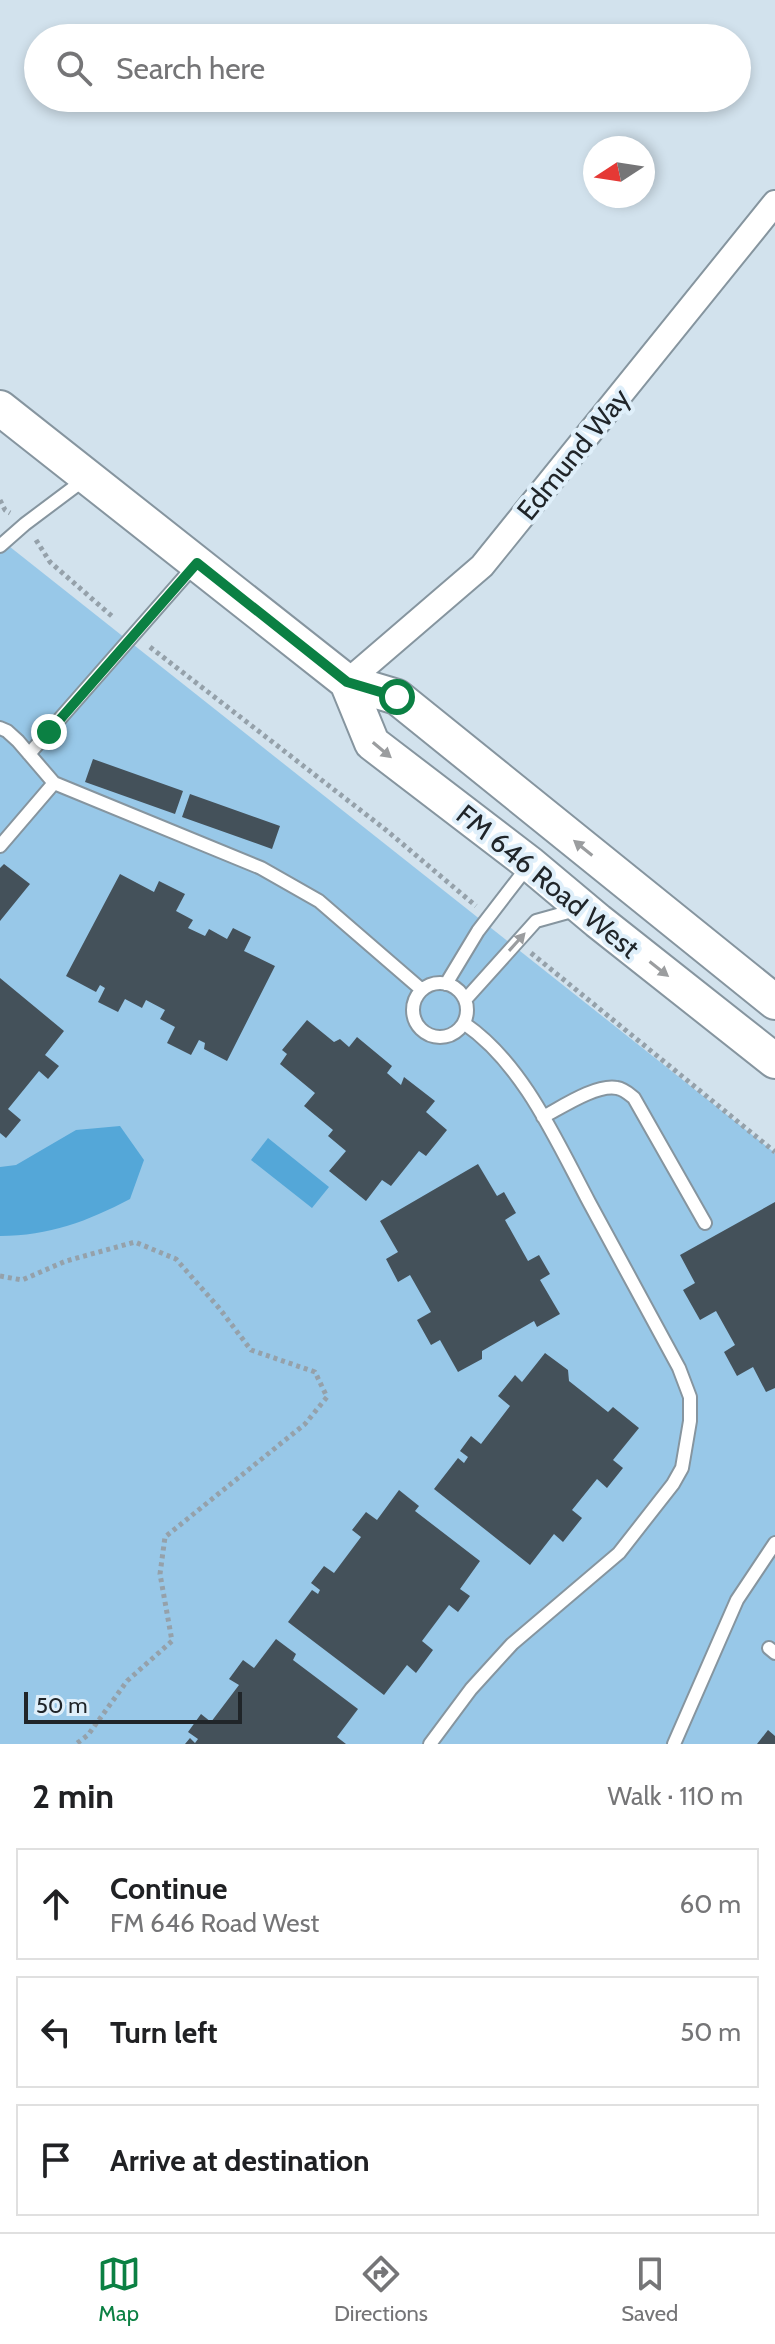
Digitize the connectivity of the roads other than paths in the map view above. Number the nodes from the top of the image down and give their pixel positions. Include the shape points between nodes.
1 (775, 203) edge
2 (0, 408) edge
3 (87, 477) junction
4 (0, 546) edge
5 (197, 563) junction
6 (347, 682) junction
7 (0, 728) edge
8 (29, 754) junction
9 (54, 783) junction
10 (0, 846) edge
11 (530, 864) junction
12 (598, 921) junction
13 (705, 947) junction
14 (446, 984) junction
15 (422, 990) junction
16 (465, 1000) junction
17 (775, 1002) edge
18 (465, 1024) junction
19 (775, 1061) edge
20 (543, 1117) junction
21 (705, 1223) dead end
22 (775, 1543) edge
23 (430, 1744) edge
24 (674, 1744) edge

1 - 6 street, Edmund Way via 482,566
2 - 3 main road, FM 646 Road West
3 - 4 lane
3 - 5 main road, FM 646 Road West
5 - 6 main road, FM 646 Road West
5 - 8 lane
6 -> 11 main road, FM 646 Road West via 372,743
13 -> 6 main road, FM 646 Road West via 397,697
7 - 8 lane
8 - 9 lane
9 - 10 lane
9 - 15 lane via 261,868 319,901
11 - 12 main road, FM 646 Road West
11 - 13 main road via 599,887 646,926
11 - 14 lane
16 -> 12 lane via 536,921 572,911
12 -> 19 main road, FM 646 Road West
13 - 17 main road, FM 646 Road West
14 - 15 lane
14 - 16 lane
15 - 18 lane via 415,999 414,1019 428,1036 454,1035
16 - 18 lane
18 - 20 lane via 503,1057
20 - 21 lane via 597,1089 624,1090 634,1098
20 - 23 lane via 679,1368 690,1397 682,1468 619,1553 512,1644
22 - 24 lane via 737,1600

